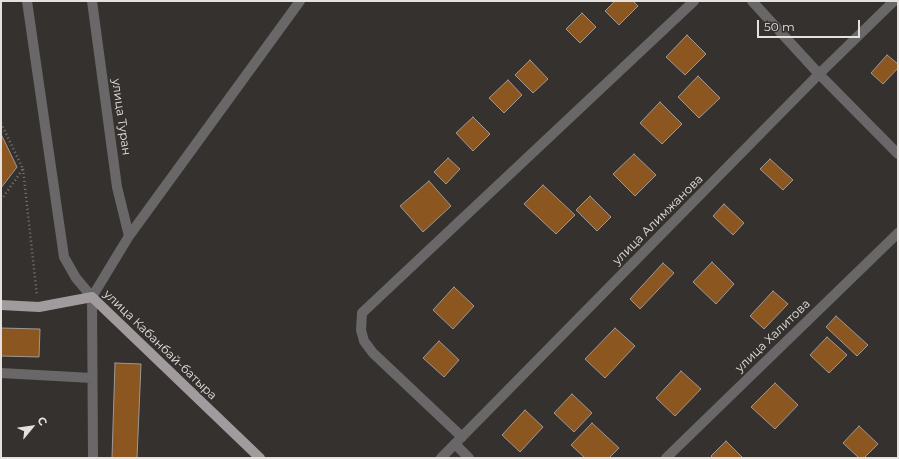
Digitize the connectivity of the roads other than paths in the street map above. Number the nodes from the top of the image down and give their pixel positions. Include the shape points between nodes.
1 (27, 1) edge
2 (92, 1) edge
3 (300, 1) edge
4 (694, 1) edge
5 (752, 1) edge
6 (894, 1) edge
7 (820, 74) junction
8 (898, 154) edge
9 (898, 233) edge
10 (129, 236) junction
11 (92, 297) junction
12 (1, 306) edge
13 (1, 373) edge
14 (92, 378) junction
15 (458, 440) junction
16 (93, 458) edge
17 (260, 458) edge
18 (441, 458) edge
19 (469, 458) edge
20 (666, 458) edge

1 - 11 street via 64,257 76,278
2 - 10 street, улица Туран via 117,187
3 - 10 street
4 - 15 street via 362,313 360,330 373,353
5 - 7 street
6 - 7 street, улица Алимжанова
7 - 8 street
7 - 15 street, улица Алимжанова
9 - 20 street, улица Халитова
10 - 11 street
11 - 12 main road, улица Кабанбай-батыра via 39,307
11 - 14 street
11 - 17 main road, улица Кабанбай-батыра
13 - 14 street
14 - 16 street
15 - 18 street, улица Алимжанова
15 - 19 street

